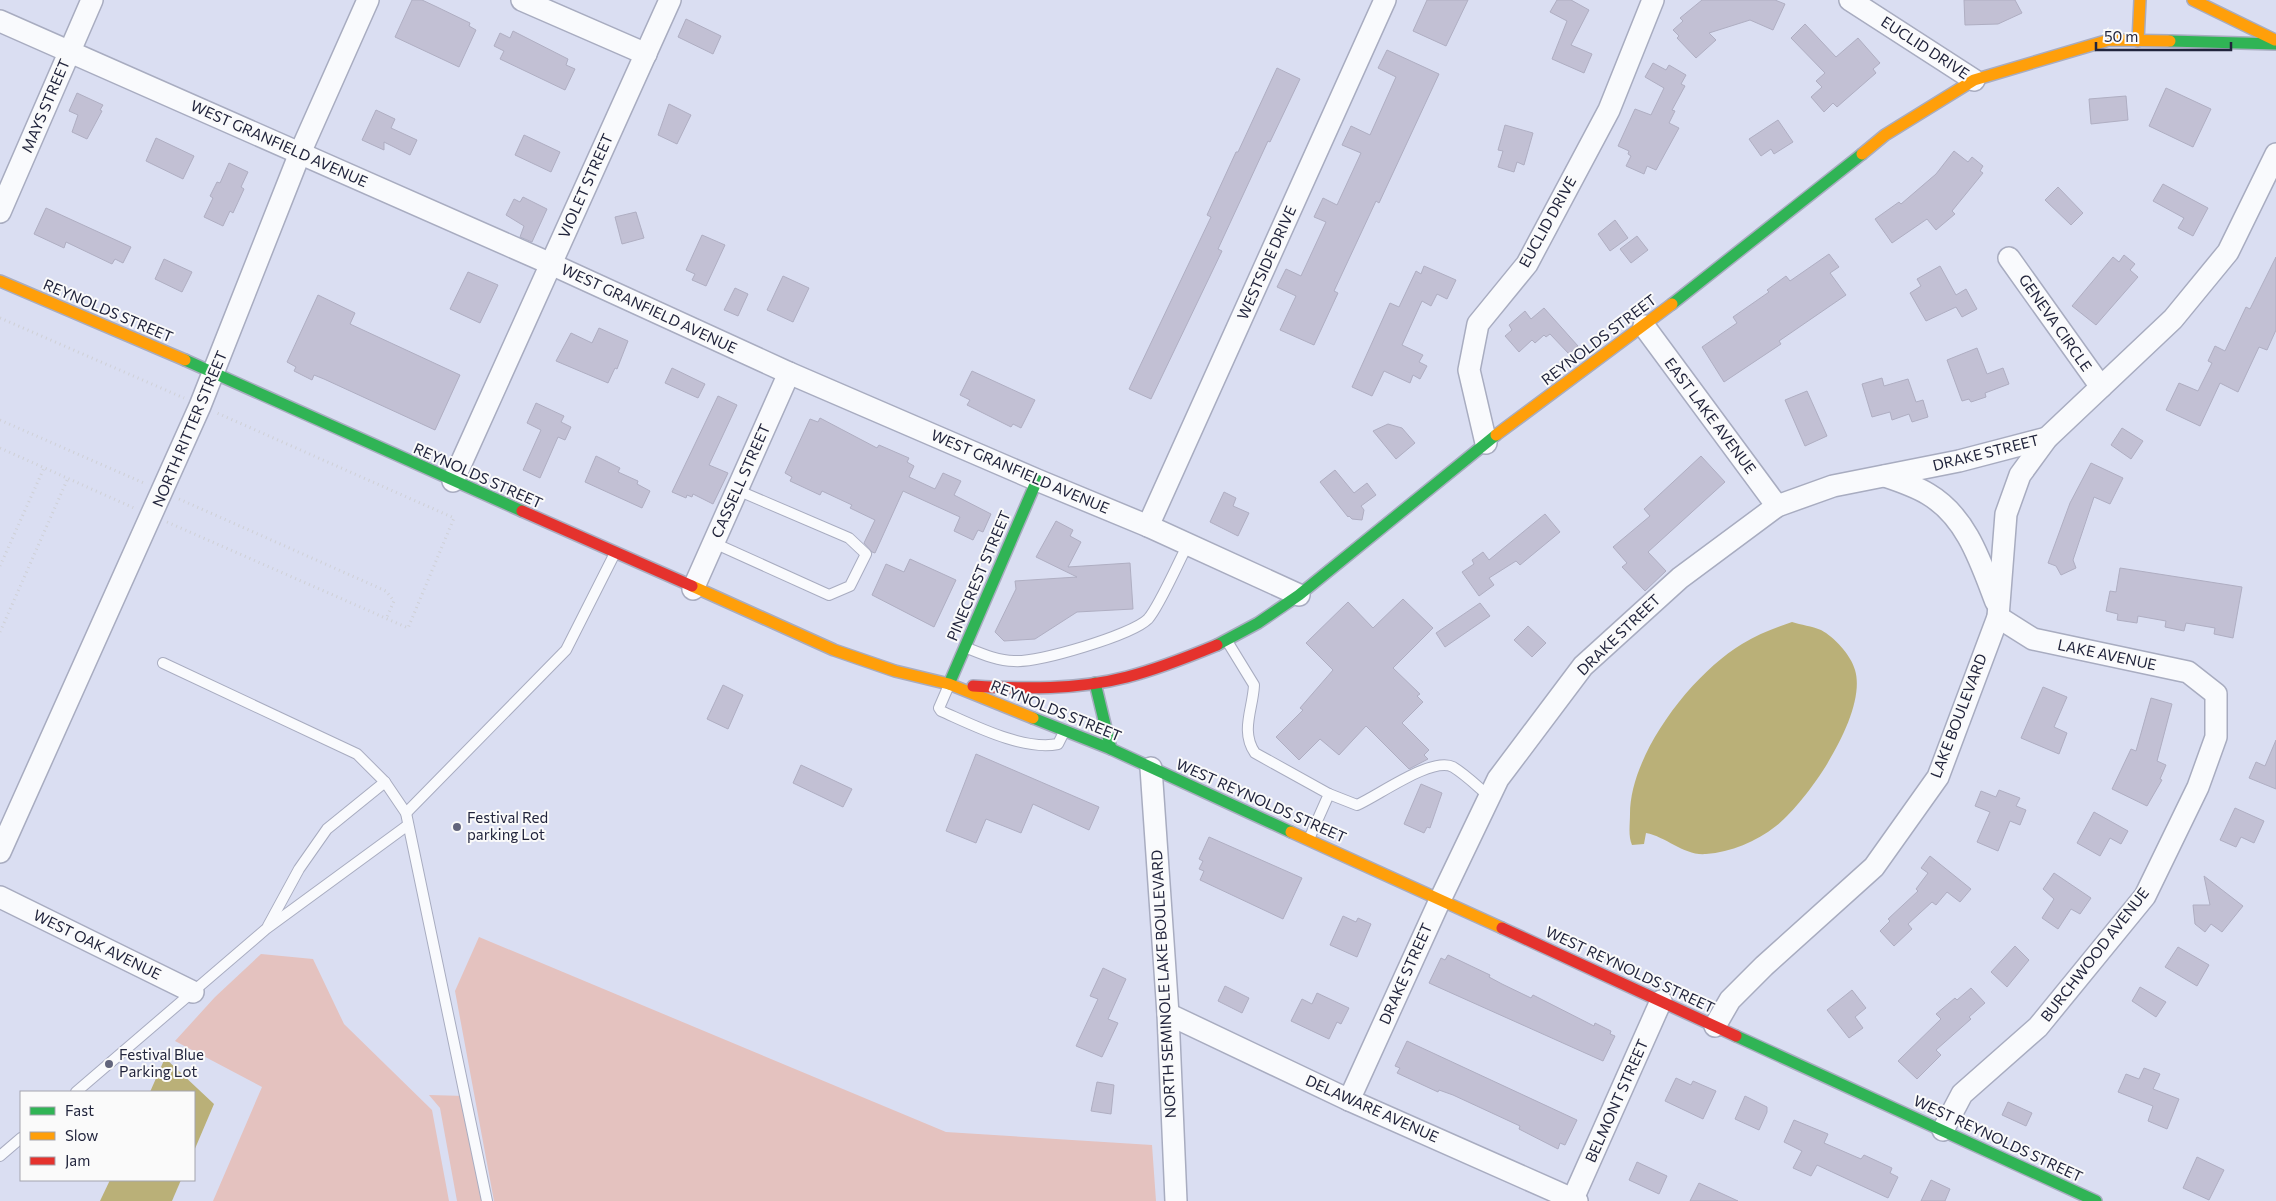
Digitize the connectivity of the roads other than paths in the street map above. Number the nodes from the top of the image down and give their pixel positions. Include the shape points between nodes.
1 (92, 0) edge
2 (368, 0) edge
3 (522, 0) edge
4 (670, 0) edge
5 (1386, 0) edge
6 (1653, 0) edge
7 (1850, 0) edge
8 (2140, 0) edge
9 (2193, 0) edge
10 (0, 21) edge
11 (2138, 41) junction
12 (2276, 42) edge
13 (70, 52) junction
14 (646, 54) junction
15 (1974, 80) junction
16 (300, 153) junction
17 (2276, 154) edge
18 (0, 212) edge
19 (2009, 258) dead end
20 (551, 264) junction
21 (0, 281) edge
22 (1644, 326) junction
23 (215, 373) junction
24 (788, 373) junction
25 (2101, 387) junction
26 (2047, 438) junction
27 (1486, 442) junction
28 (1886, 476) junction
29 (1037, 480) junction
30 (453, 481) junction
31 (737, 490) junction
32 (1777, 506) junction
33 (1148, 526) junction
34 (714, 542) junction
35 (1188, 544) junction
36 (615, 554) junction
37 (693, 589) junction
38 (1299, 595) junction
39 (1998, 612) junction
40 (1226, 641) junction
41 (965, 647) junction
42 (163, 663) dead end
43 (1095, 683) junction
44 (949, 684) junction
45 (2216, 694) joint
46 (1064, 730) junction
47 (1111, 749) junction
48 (1151, 768) junction
49 (385, 782) junction
50 (1330, 794) junction
51 (1490, 796) junction
52 (406, 813) junction
53 (408, 825) junction
54 (1309, 838) junction
55 (0, 852) edge
56 (0, 897) edge
57 (1440, 900) junction
58 (266, 929) junction
59 (193, 992) junction
60 (1661, 1001) junction
61 (1168, 1014) junction
62 (1715, 1026) junction
63 (77, 1091) edge
64 (1349, 1100) junction
65 (1943, 1130) junction
66 (20, 1139) edge
67 (0, 1156) edge
68 (1574, 1200) edge
69 (487, 1201) edge
70 (1176, 1201) edge
71 (2096, 1201) edge

1 - 13 street, MAYS STREET
2 - 16 street, NORTH RITTER STREET
3 - 14 street
4 - 14 street, VIOLET STREET
5 - 33 street, WESTSIDE DRIVE
6 - 27 street, EUCLID DRIVE via 1609,110 1527,264 1478,324 1469,370
7 - 15 street, EUCLID DRIVE
8 - 11 main road
9 - 12 main road
10 - 13 street, WEST GRANFIELD AVENUE
11 - 12 main road, REYNOLDS STREET
11 - 15 main road, REYNOLDS STREET via 2109,40
13 - 16 street, WEST GRANFIELD AVENUE
13 - 18 street, MAYS STREET
14 - 20 street, VIOLET STREET
15 - 22 main road, REYNOLDS STREET via 1885,135
16 - 20 street, WEST GRANFIELD AVENUE
16 - 23 street, NORTH RITTER STREET
17 - 25 street, LAKE BOULEVARD via 2228,252 2173,319
19 - 25 street, GENEVA CIRCLE
20 - 24 street, WEST GRANFIELD AVENUE
20 - 30 street, VIOLET STREET
21 - 23 main road, REYNOLDS STREET
22 - 27 main road, REYNOLDS STREET
22 - 32 street, EAST LAKE AVENUE
23 - 30 main road, REYNOLDS STREET
23 - 55 street, NORTH RITTER STREET
24 - 29 street, WEST GRANFIELD AVENUE
24 - 31 street, CASSELL STREET
25 - 26 street, LAKE BOULEVARD
26 - 28 street, DRAKE STREET
26 - 39 street, LAKE BOULEVARD via 2020,475 2006,514
27 - 38 main road, REYNOLDS STREET
28 - 32 street, DRAKE STREET via 1834,486
28 - 39 street via 1929,495 1954,515 1971,539
29 - 33 street, WEST GRANFIELD AVENUE
29 - 41 main road, PINECREST STREET
30 - 36 main road, REYNOLDS STREET
31 - 34 street, CASSELL STREET
31 - 34 lane via 850,538 866,554 850,586 828,595
32 - 51 street, DRAKE STREET via 1680,578 1583,666 1498,779
33 - 35 street, WEST GRANFIELD AVENUE
34 - 37 street, CASSELL STREET
35 - 38 street, WEST GRANFIELD AVENUE
35 - 41 lane via 1149,618 1134,629 1037,660 1014,662 989,657
36 - 37 main road, REYNOLDS STREET
36 - 52 lane via 566,650
37 - 44 main road, REYNOLDS STREET via 834,650 895,671
38 - 40 main road, REYNOLDS STREET
39 - 45 street, LAKE AVENUE via 2032,639 2188,672
39 - 62 street, LAKE BOULEVARD via 1938,777 1874,867 1730,1000
40 - 43 main road, REYNOLDS STREET via 1174,662
40 - 50 lane via 1254,685 1247,723 1248,743 1255,753
41 - 44 main road, PINECREST STREET
42 - 49 lane via 357,754
43 - 44 main road, REYNOLDS STREET via 1009,688
43 - 47 main road
44 - 46 main road, REYNOLDS STREET
44 - 46 lane via 940,708 942,712 998,737 1049,746 1058,744
45 - 65 street, BURCHWOOD AVENUE via 2213,745 2198,787 2145,896 2038,1027 1962,1094
46 - 47 main road, REYNOLDS STREET
47 - 48 main road, REYNOLDS STREET
48 - 54 main road, WEST REYNOLDS STREET
48 - 61 street, NORTH SEMINOLE LAKE BOULEVARD
49 - 52 lane
49 - 58 lane via 327,829 298,868
50 - 51 lane via 1357,805 1439,765 1452,767
50 - 54 lane
51 - 57 street, DRAKE STREET
52 - 53 lane
53 - 58 lane
53 - 69 lane
54 - 57 main road, WEST REYNOLDS STREET
56 - 59 street, WEST OAK AVENUE
57 - 60 main road, WEST REYNOLDS STREET
57 - 64 street, DRAKE STREET
58 - 59 lane
59 - 63 lane
60 - 62 main road, WEST REYNOLDS STREET
60 - 68 street, BELMONT STREET
61 - 64 street, DELAWARE AVENUE
61 - 70 street, NORTH SEMINOLE LAKE BOULEVARD
62 - 65 main road, WEST REYNOLDS STREET
64 - 68 street, DELAWARE AVENUE
65 - 71 main road, WEST REYNOLDS STREET
66 - 67 lane

